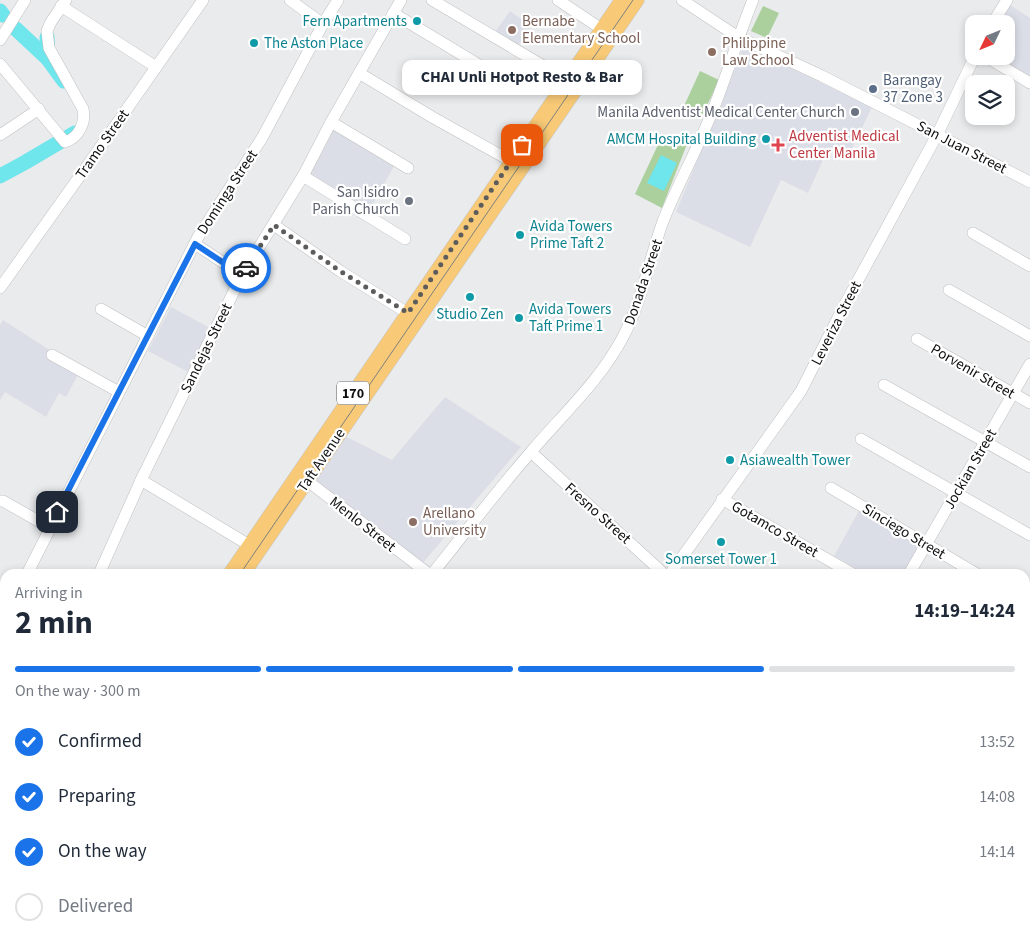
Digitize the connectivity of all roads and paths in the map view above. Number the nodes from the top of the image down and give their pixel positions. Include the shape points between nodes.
1 (25, 0) edge
2 (203, 0) edge
3 (290, 0) edge
4 (338, 0) edge
5 (401, 0) edge
6 (432, 0) edge
7 (558, 0) edge
8 (622, 0) edge
9 (637, 0) edge
10 (682, 0) edge
11 (753, 0) edge
12 (1007, 0) edge
13 (64, 3) edge
14 (393, 13) junction
15 (998, 15) edge
16 (323, 24) junction
17 (607, 32) junction
18 (738, 37) junction
19 (0, 40) edge
20 (0, 64) edge
21 (971, 65) edge
22 (1000, 65) edge
23 (156, 67) junction
24 (359, 73) junction
25 (566, 80) junction
26 (1030, 83) edge
27 (517, 88) dead end
28 (39, 109) junction
29 (550, 115) junction
30 (331, 122) junction
31 (0, 135) edge
32 (937, 135) junction
33 (515, 166) junction
34 (408, 168) dead end
35 (303, 176) junction
36 (1030, 182) edge
37 (274, 225) junction
38 (972, 233) dead end
39 (405, 239) dead end
40 (195, 244) junction
41 (1030, 266) edge
42 (242, 275) junction
43 (0, 288) edge
44 (949, 290) dead end
45 (101, 309) dead end
46 (413, 316) junction
47 (148, 336) junction
48 (1030, 336) edge
49 (917, 339) dead end
50 (52, 355) dead end
51 (1030, 364) edge
52 (884, 385) dead end
53 (119, 392) junction
54 (1013, 394) junction
55 (1030, 403) edge
56 (861, 439) dead end
57 (985, 442) junction
58 (531, 452) junction
59 (1030, 467) edge
60 (303, 477) junction
61 (141, 480) junction
62 (831, 488) dead end
63 (956, 493) junction
64 (722, 500) junction
65 (0, 501) edge
66 (49, 527) junction
67 (1030, 535) edge
68 (926, 544) junction
69 (249, 545) junction
70 (28, 569) edge
71 (100, 569) edge
72 (242, 569) edge
73 (243, 569) edge
74 (422, 569) edge
75 (436, 569) edge
76 (659, 569) edge
77 (674, 569) edge
78 (844, 569) edge
79 (912, 569) edge
80 (969, 569) edge

1 - 19 street
2 - 23 street, Tramo Street
3 - 16 street
4 - 16 street, Dominga Street
5 - 14 street, Sandejas Street
6 - 25 street
7 - 17 street
8 - 17 main road, Taft Avenue / 170
9 - 17 main road, Taft Avenue / 170
10 - 18 street, San Juan Street
11 - 18 street, Donada Street
12 - 15 street
13 - 23 street
13 - 28 street via 47,31 48,48 83,109 81,128 68,142
14 - 24 street, Sandejas Street
14 - 27 street
16 - 40 street, Dominga Street via 262,138
17 - 25 main road, Taft Avenue / 170
17 - 29 main road, Taft Avenue / 170
18 - 32 street, San Juan Street
18 - 58 street, Donada Street via 707,126 654,246 644,286 624,335 595,378
20 - 28 street
21 - 32 street, Leveriza Street
22 - 26 street
23 - 43 street, Tramo Street
24 - 30 street, Sandejas Street
24 - 33 street
25 - 29 main road, Taft Avenue / 170
28 - 31 street
29 - 33 main road, Taft Avenue / 170
30 - 34 street
30 - 35 street, Sandejas Street
32 - 36 street, San Juan Street
32 - 64 street, Leveriza Street via 801,391
33 - 46 main road, Taft Avenue / 170
35 - 37 street, Sandejas Street
35 - 39 street
37 - 42 street, Sandejas Street
37 - 46 street
38 - 41 street
40 - 42 street
40 - 47 street, Dominga Street
42 - 61 street, Sandejas Street
44 - 48 street
45 - 47 street
46 - 60 main road, Taft Avenue / 170
47 - 53 street, Dominga Street
49 - 54 street, Porvenir Street
50 - 53 street
51 - 54 street, Jockian Street
52 - 57 street
53 - 66 street, Dominga Street
54 - 55 street, Porvenir Street
54 - 57 street, Jockian Street
56 - 63 street
57 - 59 street
57 - 63 street, Jockian Street
58 - 75 street, Donada Street
58 - 76 street, Fresno Street
60 - 69 main road, Taft Avenue / 170
60 - 73 main road, Taft Avenue / 170
60 - 74 street, Menlo Street
61 - 69 street
61 - 71 street, Sandejas Street
62 - 68 street, Sinciego Street
63 - 67 street
63 - 68 street, Jockian Street
64 - 77 street, Leveriza Street
64 - 78 street, Gotamco Street
65 - 66 street
66 - 70 street, Dominga Street
68 - 79 street, Jockian Street
68 - 80 street, Sinciego Street
69 - 72 main road, Taft Avenue / 170

